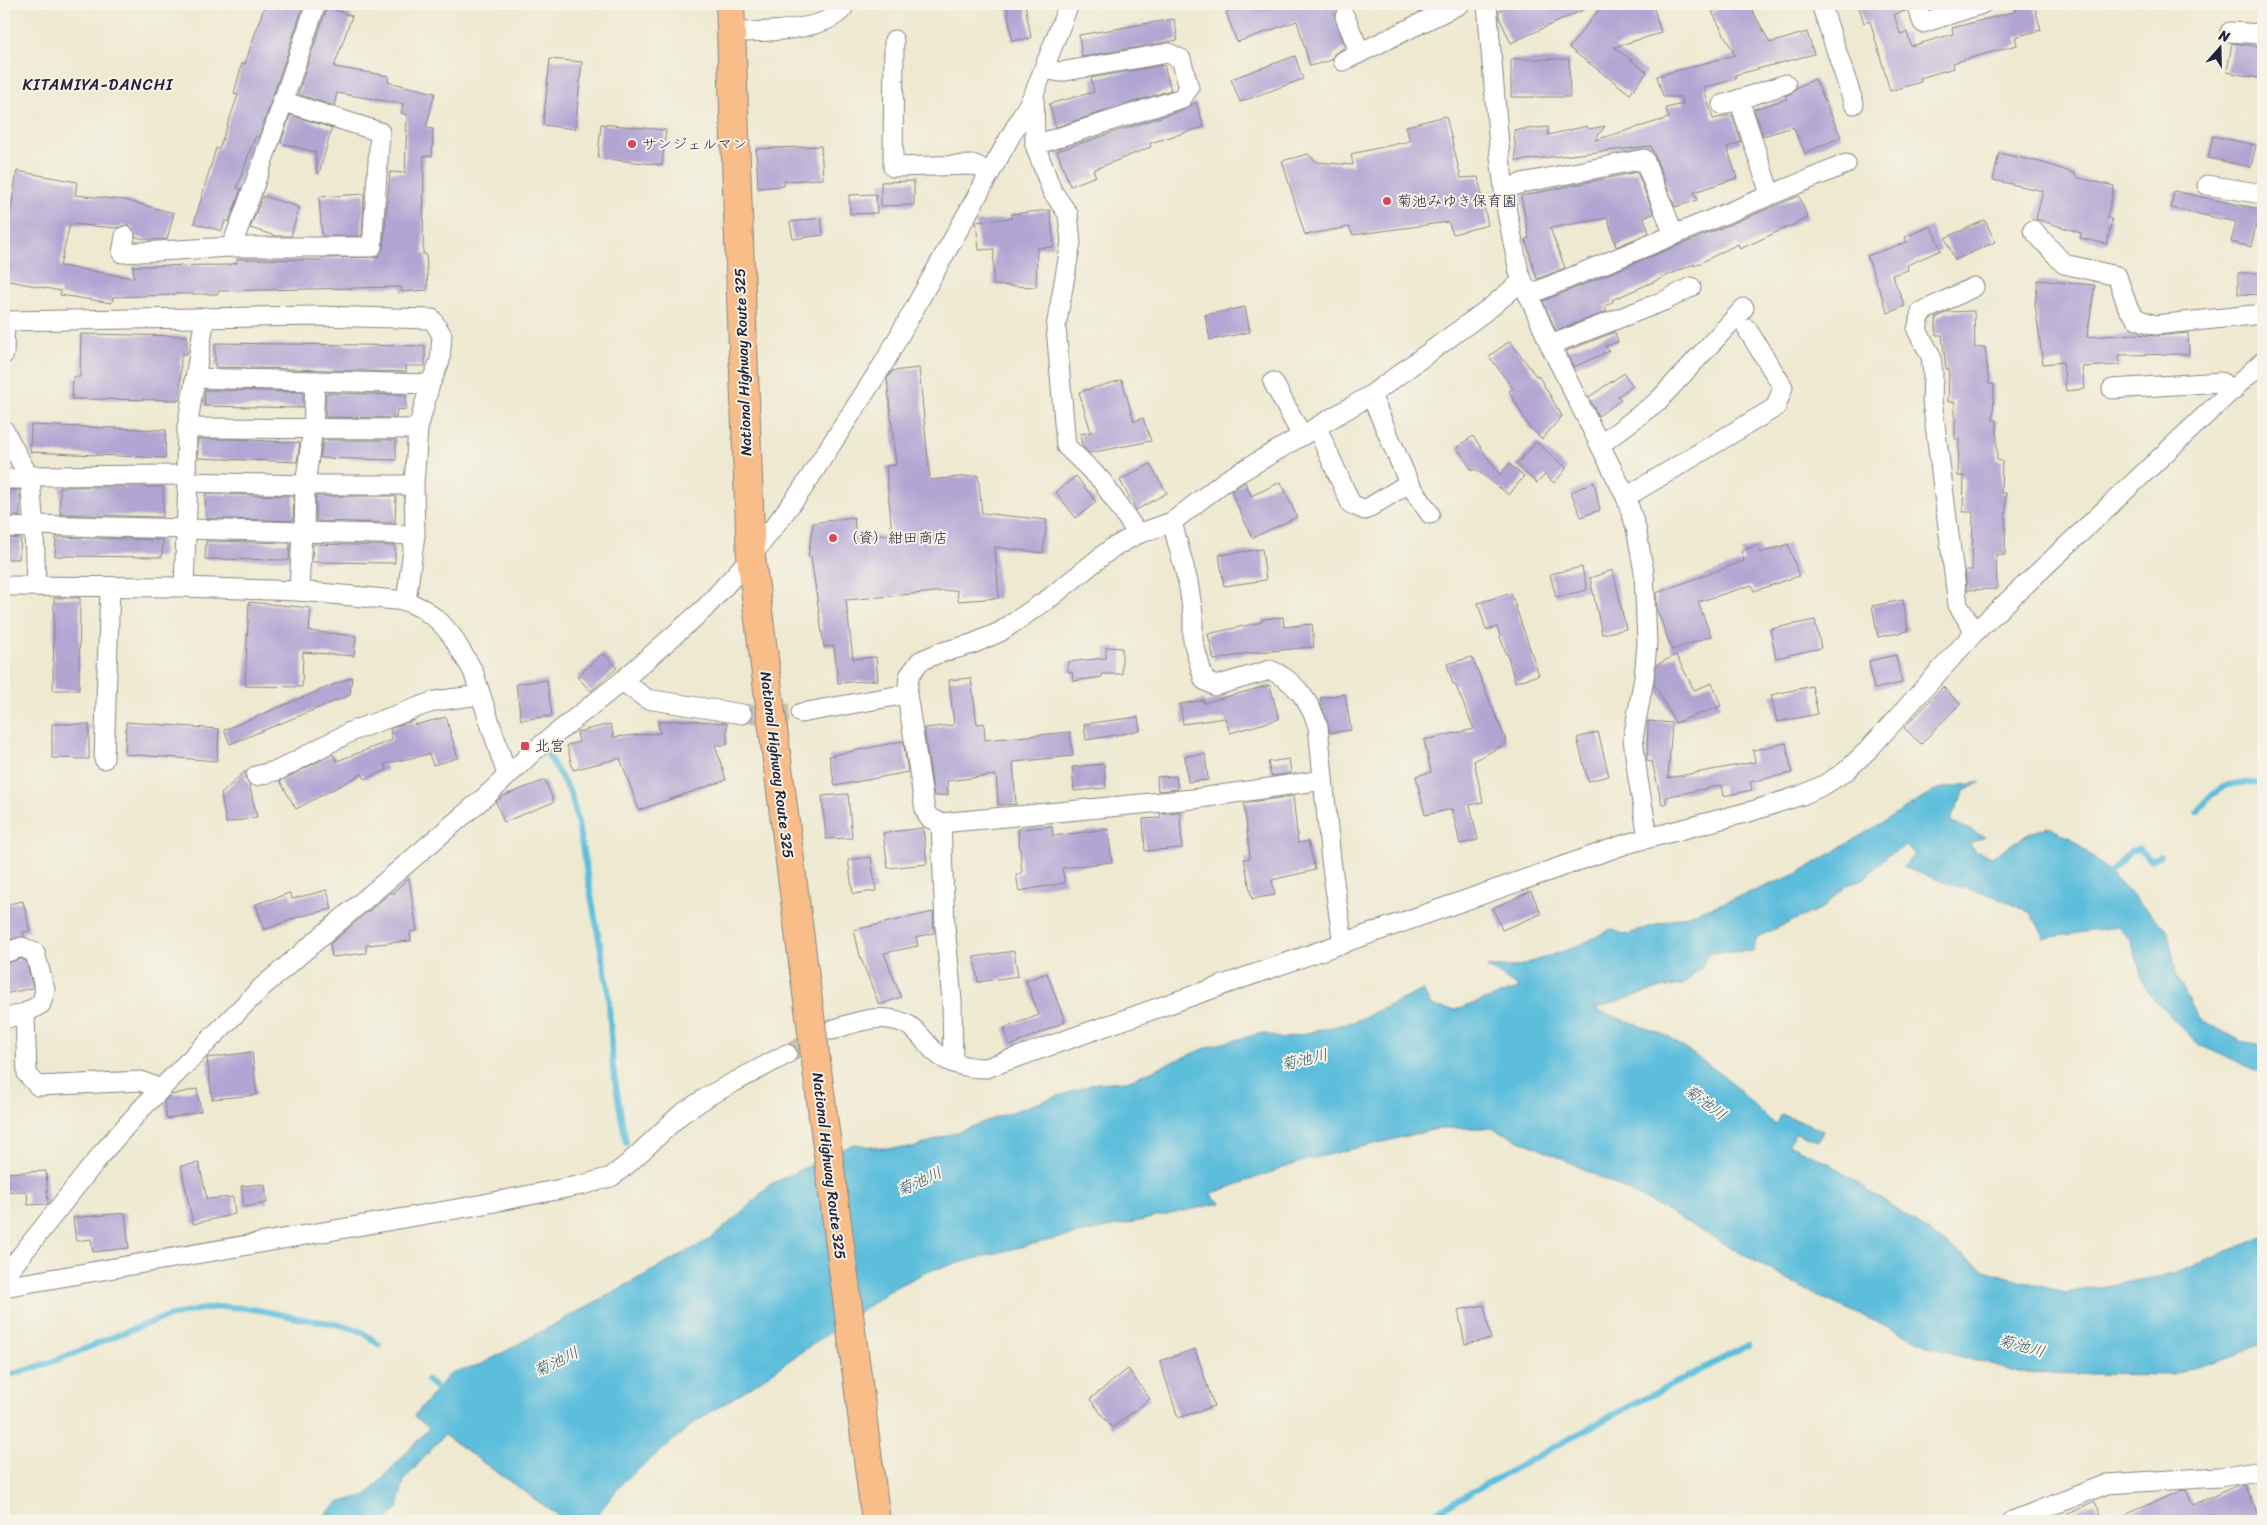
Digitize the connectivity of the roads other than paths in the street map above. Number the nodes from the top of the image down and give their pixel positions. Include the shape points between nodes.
1 (316, 4) edge
2 (730, 4) edge
3 (845, 4) edge
4 (1069, 4) edge
5 (1460, 4) edge
6 (1487, 4) edge
7 (1821, 4) edge
8 (1916, 4) edge
9 (1982, 4) edge
10 (1345, 17) dead end
11 (731, 32) junction
12 (2230, 32) dead end
13 (2263, 34) edge
14 (894, 40) dead end
15 (1360, 53) junction
16 (1343, 61) dead end
17 (1044, 69) junction
18 (1786, 84) dead end
19 (1034, 94) junction
20 (282, 101) junction
21 (1854, 104) dead end
22 (1035, 145) junction
23 (1846, 164) dead end
24 (990, 173) junction
25 (2207, 185) dead end
26 (1504, 190) junction
27 (1770, 194) junction
28 (2263, 194) edge
29 (2033, 230) dead end
30 (1674, 236) junction
31 (231, 246) junction
32 (123, 253) dead end
33 (1691, 286) dead end
34 (1974, 287) dead end
35 (1525, 288) junction
36 (1744, 308) dead end
37 (2263, 314) edge
38 (205, 317) junction
39 (4, 321) edge
40 (1747, 329) dead end
41 (1550, 345) junction
42 (4, 354) edge
43 (2263, 361) edge
44 (195, 378) junction
45 (315, 381) junction
46 (1273, 382) dead end
47 (430, 384) junction
48 (2112, 389) dead end
49 (2233, 390) junction
50 (1371, 395) junction
51 (187, 428) junction
52 (313, 428) junction
53 (418, 429) junction
54 (4, 430) edge
55 (1310, 432) junction
56 (1600, 445) junction
57 (29, 478) junction
58 (4, 479) edge
59 (187, 479) junction
60 (1409, 483) junction
61 (305, 485) junction
62 (414, 485) junction
63 (1626, 497) junction
64 (1430, 514) dead end
65 (1172, 522) junction
66 (34, 526) junction
67 (4, 527) edge
68 (187, 528) junction
69 (303, 533) junction
70 (1138, 534) junction
71 (415, 536) junction
72 (751, 557) junction
73 (4, 586) edge
74 (36, 586) junction
75 (110, 587) junction
76 (184, 587) junction
77 (299, 591) junction
78 (406, 601) junction
79 (1975, 632) junction
80 (622, 681) junction
81 (907, 694) junction
82 (480, 695) junction
83 (801, 713) tunnel mouth
84 (742, 714) tunnel mouth
85 (104, 759) dead end
86 (507, 775) junction
87 (256, 776) dead end
88 (1323, 780) junction
89 (941, 823) junction
90 (1648, 837) junction
91 (1343, 944) junction
92 (4, 953) edge
93 (25, 1013) junction
94 (4, 1019) edge
95 (832, 1030) tunnel mouth
96 (787, 1054) tunnel mouth
97 (953, 1063) junction
98 (160, 1089) junction
99 (4, 1277) edge
100 (4, 1287) edge
101 (2263, 1470) edge
102 (876, 1521) edge
103 (2012, 1521) edge

1 - 20 street
2 - 11 highway, National Highway Route 325
3 - 11 street via 831,20 773,32
4 - 17 street
5 - 15 street
6 - 26 street
7 - 21 street
8 - 9 street via 1922,23
10 - 15 street
11 - 72 highway, National Highway Route 325
12 - 13 street
14 - 24 street via 893,167 974,165
15 - 16 street
17 - 19 street
17 - 22 street via 1060,72 1168,53 1181,60 1188,88 1182,98
18 - 27 street via 1731,102
19 - 22 street
19 - 24 street
20 - 31 street
20 - 31 street via 380,132 372,247
22 - 70 street via 1052,191 1068,214 1071,242 1056,327 1066,446 1101,480
23 - 27 street
24 - 72 street via 884,362 801,491
25 - 28 street
26 - 30 street via 1522,183 1644,159
26 - 35 street via 1514,251
27 - 30 street
29 - 37 street via 2056,257 2070,256 2117,276 2128,308 2137,319 2155,325
30 - 35 street
31 - 32 street
33 - 41 street via 1664,301
34 - 79 street via 1921,312 1917,330 1931,356 1932,401 1958,605
35 - 41 street
35 - 50 street via 1491,307
36 - 56 street via 1658,401
38 - 39 street
38 - 44 street
38 - 47 street via 432,319 442,335 440,361
39 - 42 street
40 - 63 street via 1783,387 1776,407
41 - 56 street
43 - 49 street
44 - 45 street
44 - 51 street
45 - 47 street
45 - 52 street
46 - 55 street
47 - 53 street
48 - 49 street via 2221,382
49 - 79 street
50 - 55 street
50 - 60 street
51 - 52 street
51 - 59 street
52 - 53 street
52 - 61 street
53 - 62 street
54 - 57 street
55 - 60 street via 1351,504 1365,510
55 - 65 street via 1225,481
56 - 63 street
57 - 58 street
57 - 59 street
57 - 66 street
59 - 61 street
59 - 68 street
60 - 64 street
61 - 62 street
61 - 69 street
62 - 71 street
63 - 90 street via 1644,572 1647,643 1633,738
65 - 70 street
65 - 88 street via 1188,582 1193,614 1192,641 1204,680 1215,686 1270,670 1289,681 1306,701 1318,726
66 - 67 street
66 - 68 street
66 - 74 street
68 - 69 street
68 - 76 street
69 - 71 street
69 - 77 street
70 - 81 street via 1112,548 1000,632 920,661 909,676
71 - 78 street
72 - 80 street via 705,608
72 - 102 highway, National Highway Route 325, bridge
73 - 74 street
74 - 75 street
75 - 76 street
75 - 85 street
76 - 77 street
77 - 78 street
78 - 82 street via 423,609 452,636 472,671
79 - 90 street via 1869,749 1846,771 1824,785 1752,811
80 - 84 street via 647,700
80 - 86 street
81 - 83 street
81 - 89 street via 925,810 929,818
82 - 86 street
82 - 87 street via 435,700 352,731 279,770
86 - 98 street via 262,987
88 - 89 street via 1193,799
88 - 91 street via 1330,860
89 - 97 street
90 - 91 street
91 - 97 street via 986,1068
92 - 93 street via 22,947 35,953 45,990 41,1004
93 - 94 street
93 - 98 street via 27,1074 38,1086 141,1081
95 - 97 street via 860,1020 904,1023
96 - 100 street via 710,1095 680,1115 611,1177 468,1207
98 - 99 street via 104,1151
101 - 103 street via 2219,1477 2107,1484

